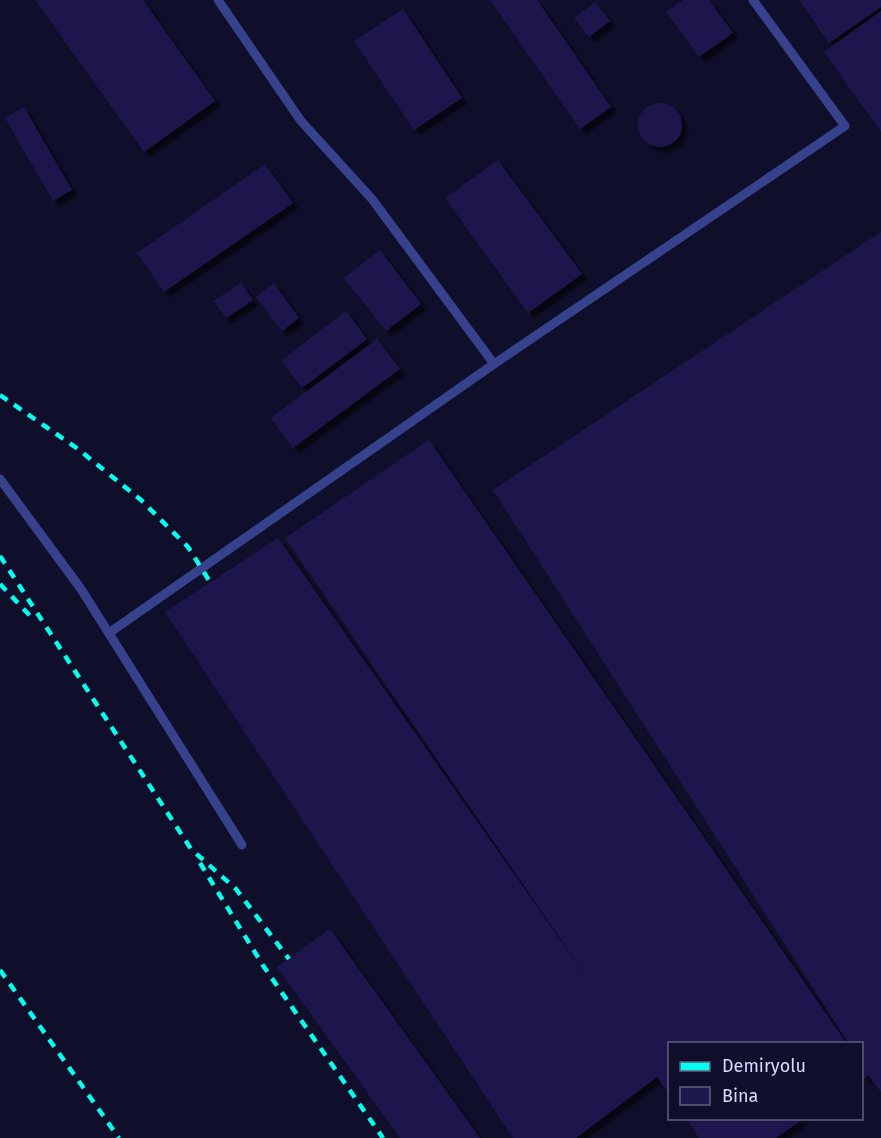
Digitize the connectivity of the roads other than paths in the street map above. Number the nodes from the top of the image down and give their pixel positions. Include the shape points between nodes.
1 (218, 0) edge
2 (753, 0) edge
3 (494, 363) junction
4 (0, 479) edge
5 (109, 633) junction
6 (242, 845) dead end

1 - 3 lane via 301,120 372,199
2 - 3 lane via 845,126
3 - 5 lane
4 - 5 lane
5 - 6 lane

